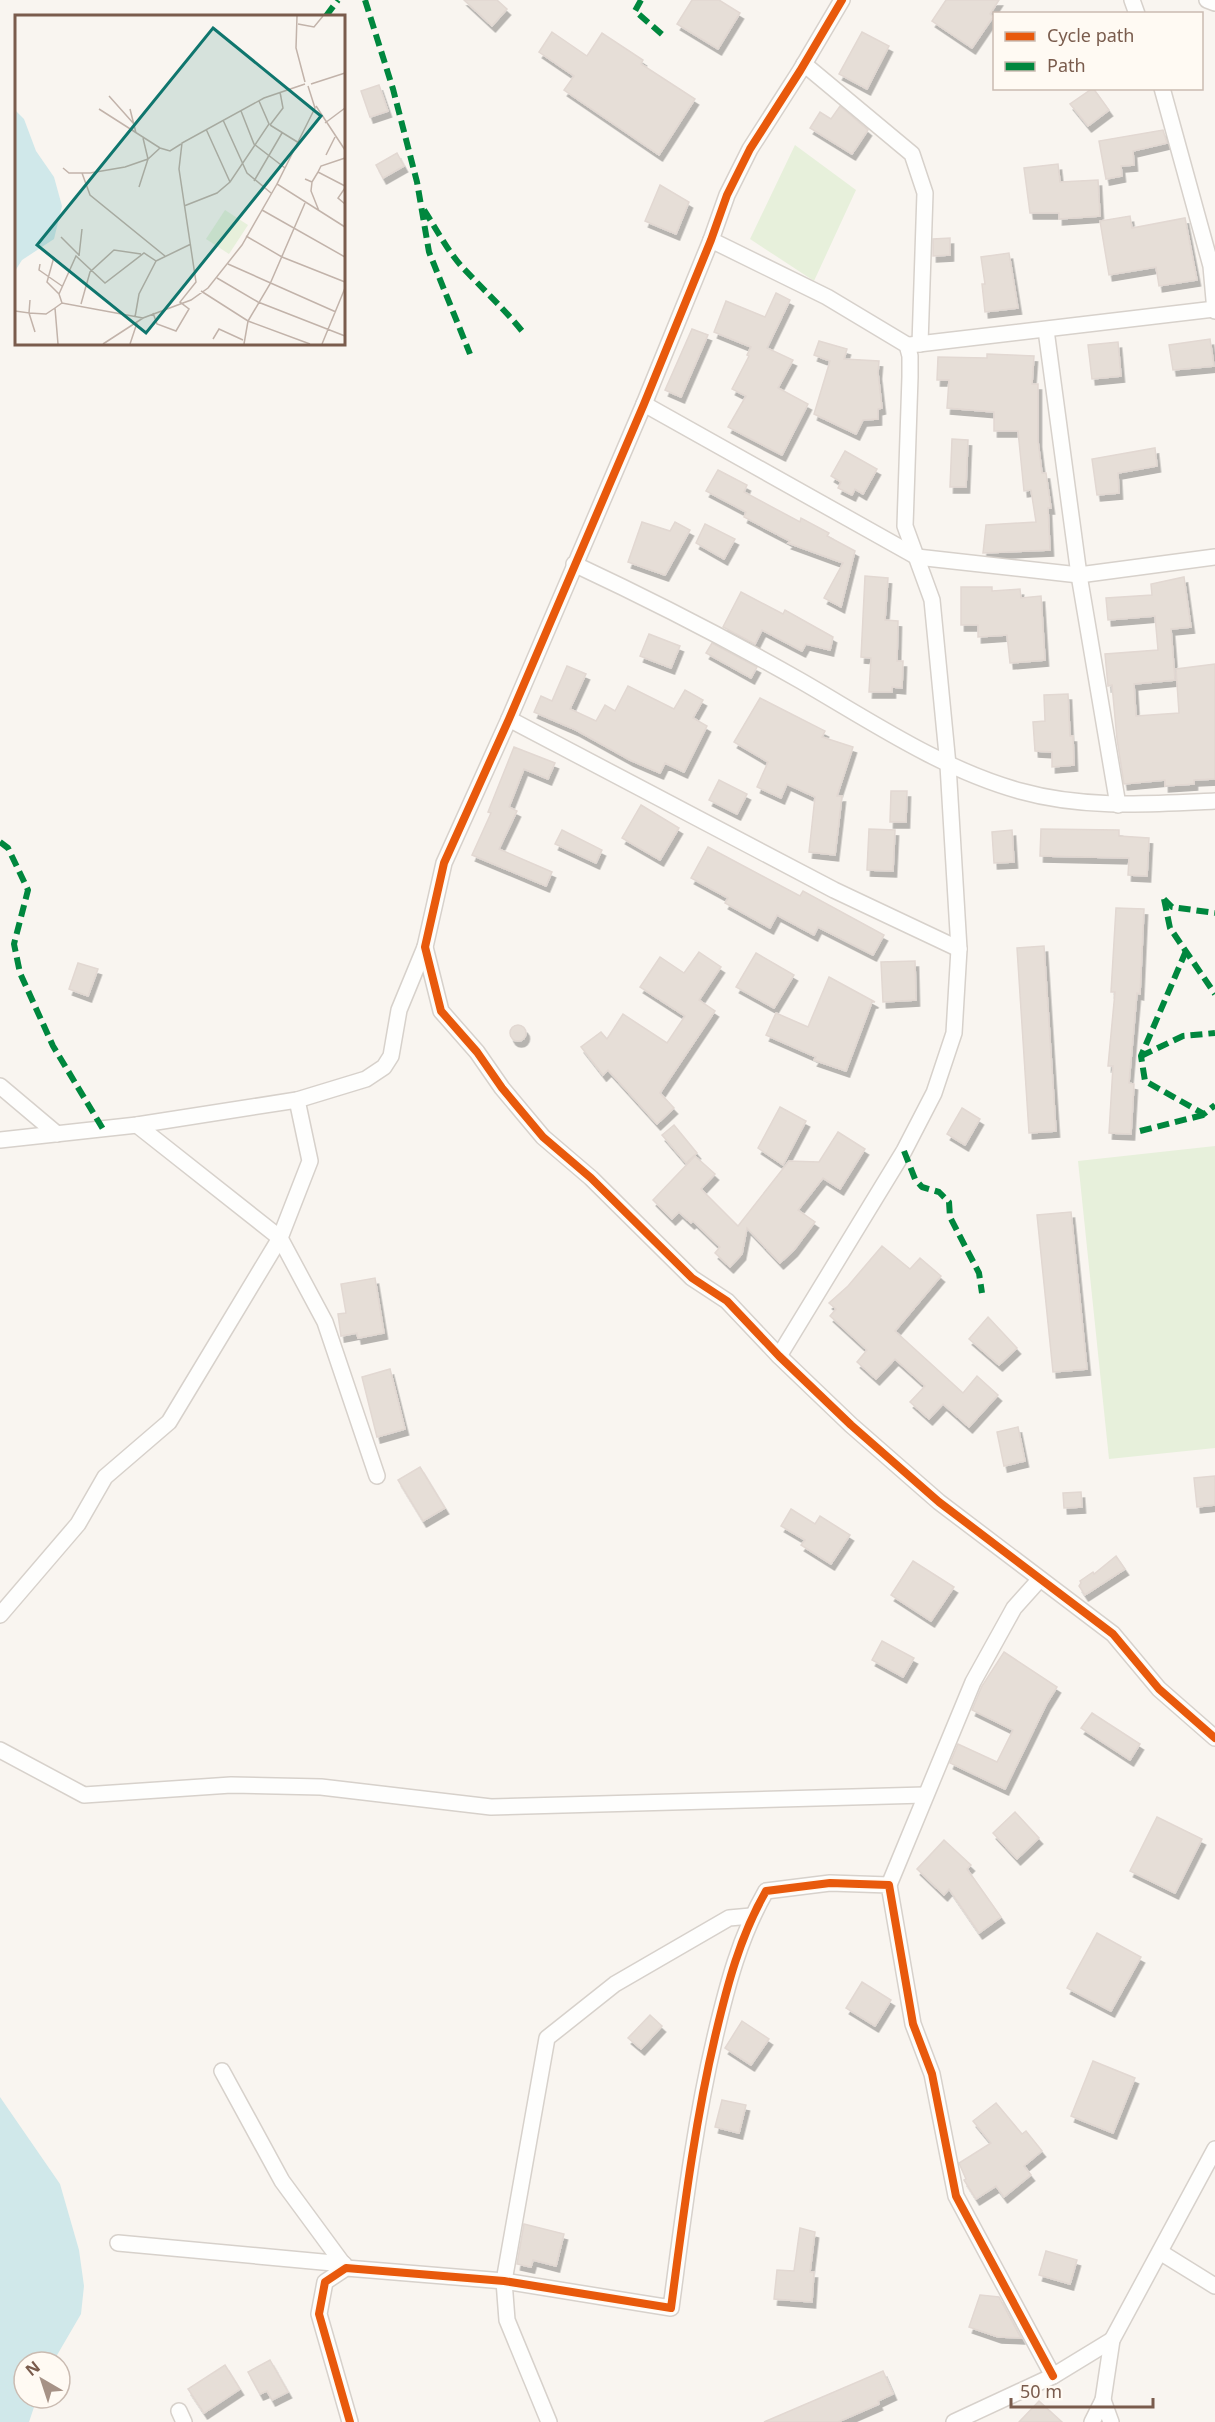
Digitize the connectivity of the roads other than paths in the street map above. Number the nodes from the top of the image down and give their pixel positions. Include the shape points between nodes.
1 (842, 0) edge
2 (1207, 0) edge
3 (1215, 3) edge
4 (804, 64) junction
5 (1163, 90) edge
6 (711, 240) junction
7 (1215, 310) edge
8 (1046, 330) junction
9 (913, 345) junction
10 (644, 404) junction
11 (916, 557) junction
12 (1215, 557) edge
13 (574, 564) junction
14 (1079, 575) junction
15 (509, 719) junction
16 (948, 765) junction
17 (1215, 801) edge
18 (1118, 805) junction
19 (425, 946) junction
20 (959, 949) junction
21 (0, 1086) edge
22 (297, 1100) junction
23 (137, 1125) junction
24 (57, 1134) junction
25 (0, 1140) edge
26 (280, 1238) junction
27 (779, 1356) junction
28 (377, 1476) dead end
29 (1040, 1579) junction
30 (0, 1615) edge
31 (1215, 1738) edge
32 (0, 1750) edge
33 (925, 1796) junction
34 (889, 1885) junction
35 (752, 1916) junction
36 (222, 2072) dead end
37 (1215, 2149) edge
38 (118, 2243) dead end
39 (1160, 2252) junction
40 (345, 2266) junction
41 (504, 2282) junction
42 (1215, 2286) edge
43 (1112, 2340) junction
44 (1053, 2376) junction
45 (1103, 2400) junction
46 (350, 2422) edge
47 (549, 2422) edge
48 (954, 2422) edge
49 (1092, 2422) edge
50 (1111, 2422) edge

1 - 4 street
2 - 3 street
4 - 6 street via 750,149 727,195
4 - 9 street via 912,154 925,193
5 - 7 street via 1211,266
6 - 9 street
6 - 10 street
7 - 8 street
8 - 9 street
8 - 14 street
9 - 11 street via 905,526
10 - 11 street
10 - 13 street
11 - 14 street
11 - 16 street via 932,600
12 - 14 street
13 - 15 street
13 - 16 street via 646,597
14 - 18 street
15 - 19 street via 444,863
15 - 20 street via 823,885
16 - 18 street via 1021,791
16 - 20 street
17 - 18 street
19 - 22 street via 399,1010 391,1056 384,1067 366,1079
19 - 27 street via 441,1011 543,1137 591,1178 692,1278 727,1301
20 - 27 street via 954,1033 934,1093 874,1202
21 - 24 street
22 - 23 street
22 - 26 street via 310,1161
23 - 24 street
23 - 26 street
24 - 25 street
26 - 28 street via 326,1322
26 - 30 street via 169,1422 105,1477 78,1524
27 - 29 street via 939,1502
29 - 31 street via 1113,1634 1159,1689
29 - 33 street via 1014,1608 973,1682
32 - 33 street via 84,1795 231,1785 321,1788 490,1807
33 - 34 street
34 - 35 street via 830,1883 766,1891
34 - 44 street via 914,2024 932,2074 956,2196
35 - 41 street via 729,1918 615,1984 547,2038
35 - 41 street via 729,1978 707,2072 671,2308
36 - 40 street via 282,2181
37 - 39 street
38 - 40 street
39 - 42 street
39 - 43 street
40 - 41 street
40 - 46 street via 325,2282 319,2314
41 - 47 street via 507,2319
43 - 44 street
43 - 45 street
44 - 48 street
45 - 49 street
45 - 50 street

